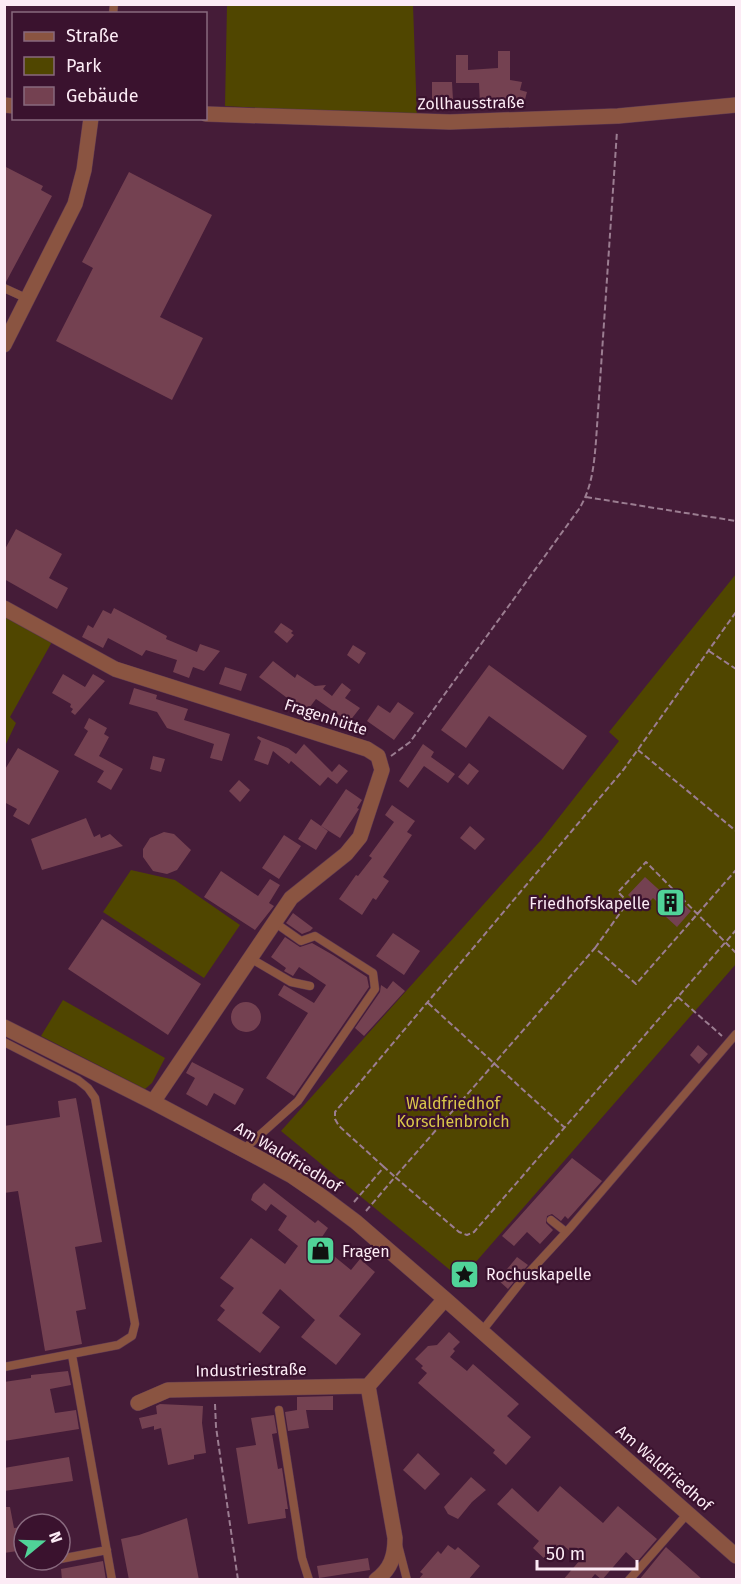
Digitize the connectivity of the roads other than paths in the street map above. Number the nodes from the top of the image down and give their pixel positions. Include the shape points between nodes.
1 (736, 105) edge
2 (207, 114) edge
3 (91, 120) edge
4 (4, 288) edge
5 (28, 299) junction
6 (4, 345) edge
7 (4, 608) edge
8 (278, 917) junction
9 (250, 958) junction
10 (310, 986) dead end
11 (4, 1027) edge
12 (736, 1034) edge
13 (4, 1042) edge
14 (153, 1102) junction
15 (243, 1150) junction
16 (551, 1220) dead end
17 (566, 1232) junction
18 (445, 1299) junction
19 (482, 1331) junction
20 (72, 1355) junction
21 (4, 1366) edge
22 (368, 1386) junction
23 (138, 1403) dead end
24 (279, 1410) dead end
25 (688, 1513) junction
26 (395, 1538) junction
27 (107, 1550) junction
28 (736, 1556) edge
29 (72, 1557) edge
30 (112, 1580) edge
31 (309, 1580) edge
32 (376, 1580) edge
33 (407, 1580) edge
34 (628, 1580) edge

1 - 2 street, Zollhausstraße via 618,116 434,122
3 - 5 street via 75,204
4 - 5 lane
5 - 6 street
7 - 8 street, Fragenhütte via 115,669 375,753 382,770 360,837 346,854 291,898
8 - 9 street
8 - 15 lane via 301,941 315,936 373,973 375,989 298,1101
9 - 10 lane via 291,982
9 - 14 street
11 - 14 street, Am Waldfriedhof
12 - 17 lane
13 - 20 lane via 86,1085 97,1108 135,1331 124,1343
14 - 15 street, Am Waldfriedhof
15 - 18 street, Am Waldfriedhof via 298,1180 350,1218
16 - 17 lane
17 - 19 lane
18 - 19 street, Am Waldfriedhof
18 - 22 street
19 - 25 street, Am Waldfriedhof
20 - 21 lane
20 - 27 lane
22 - 23 street, Industriestraße via 168,1390
22 - 26 street
24 - 31 lane via 302,1558
25 - 28 street, Am Waldfriedhof
25 - 34 lane
26 - 32 street via 391,1563
26 - 33 lane
27 - 29 lane
27 - 30 lane

